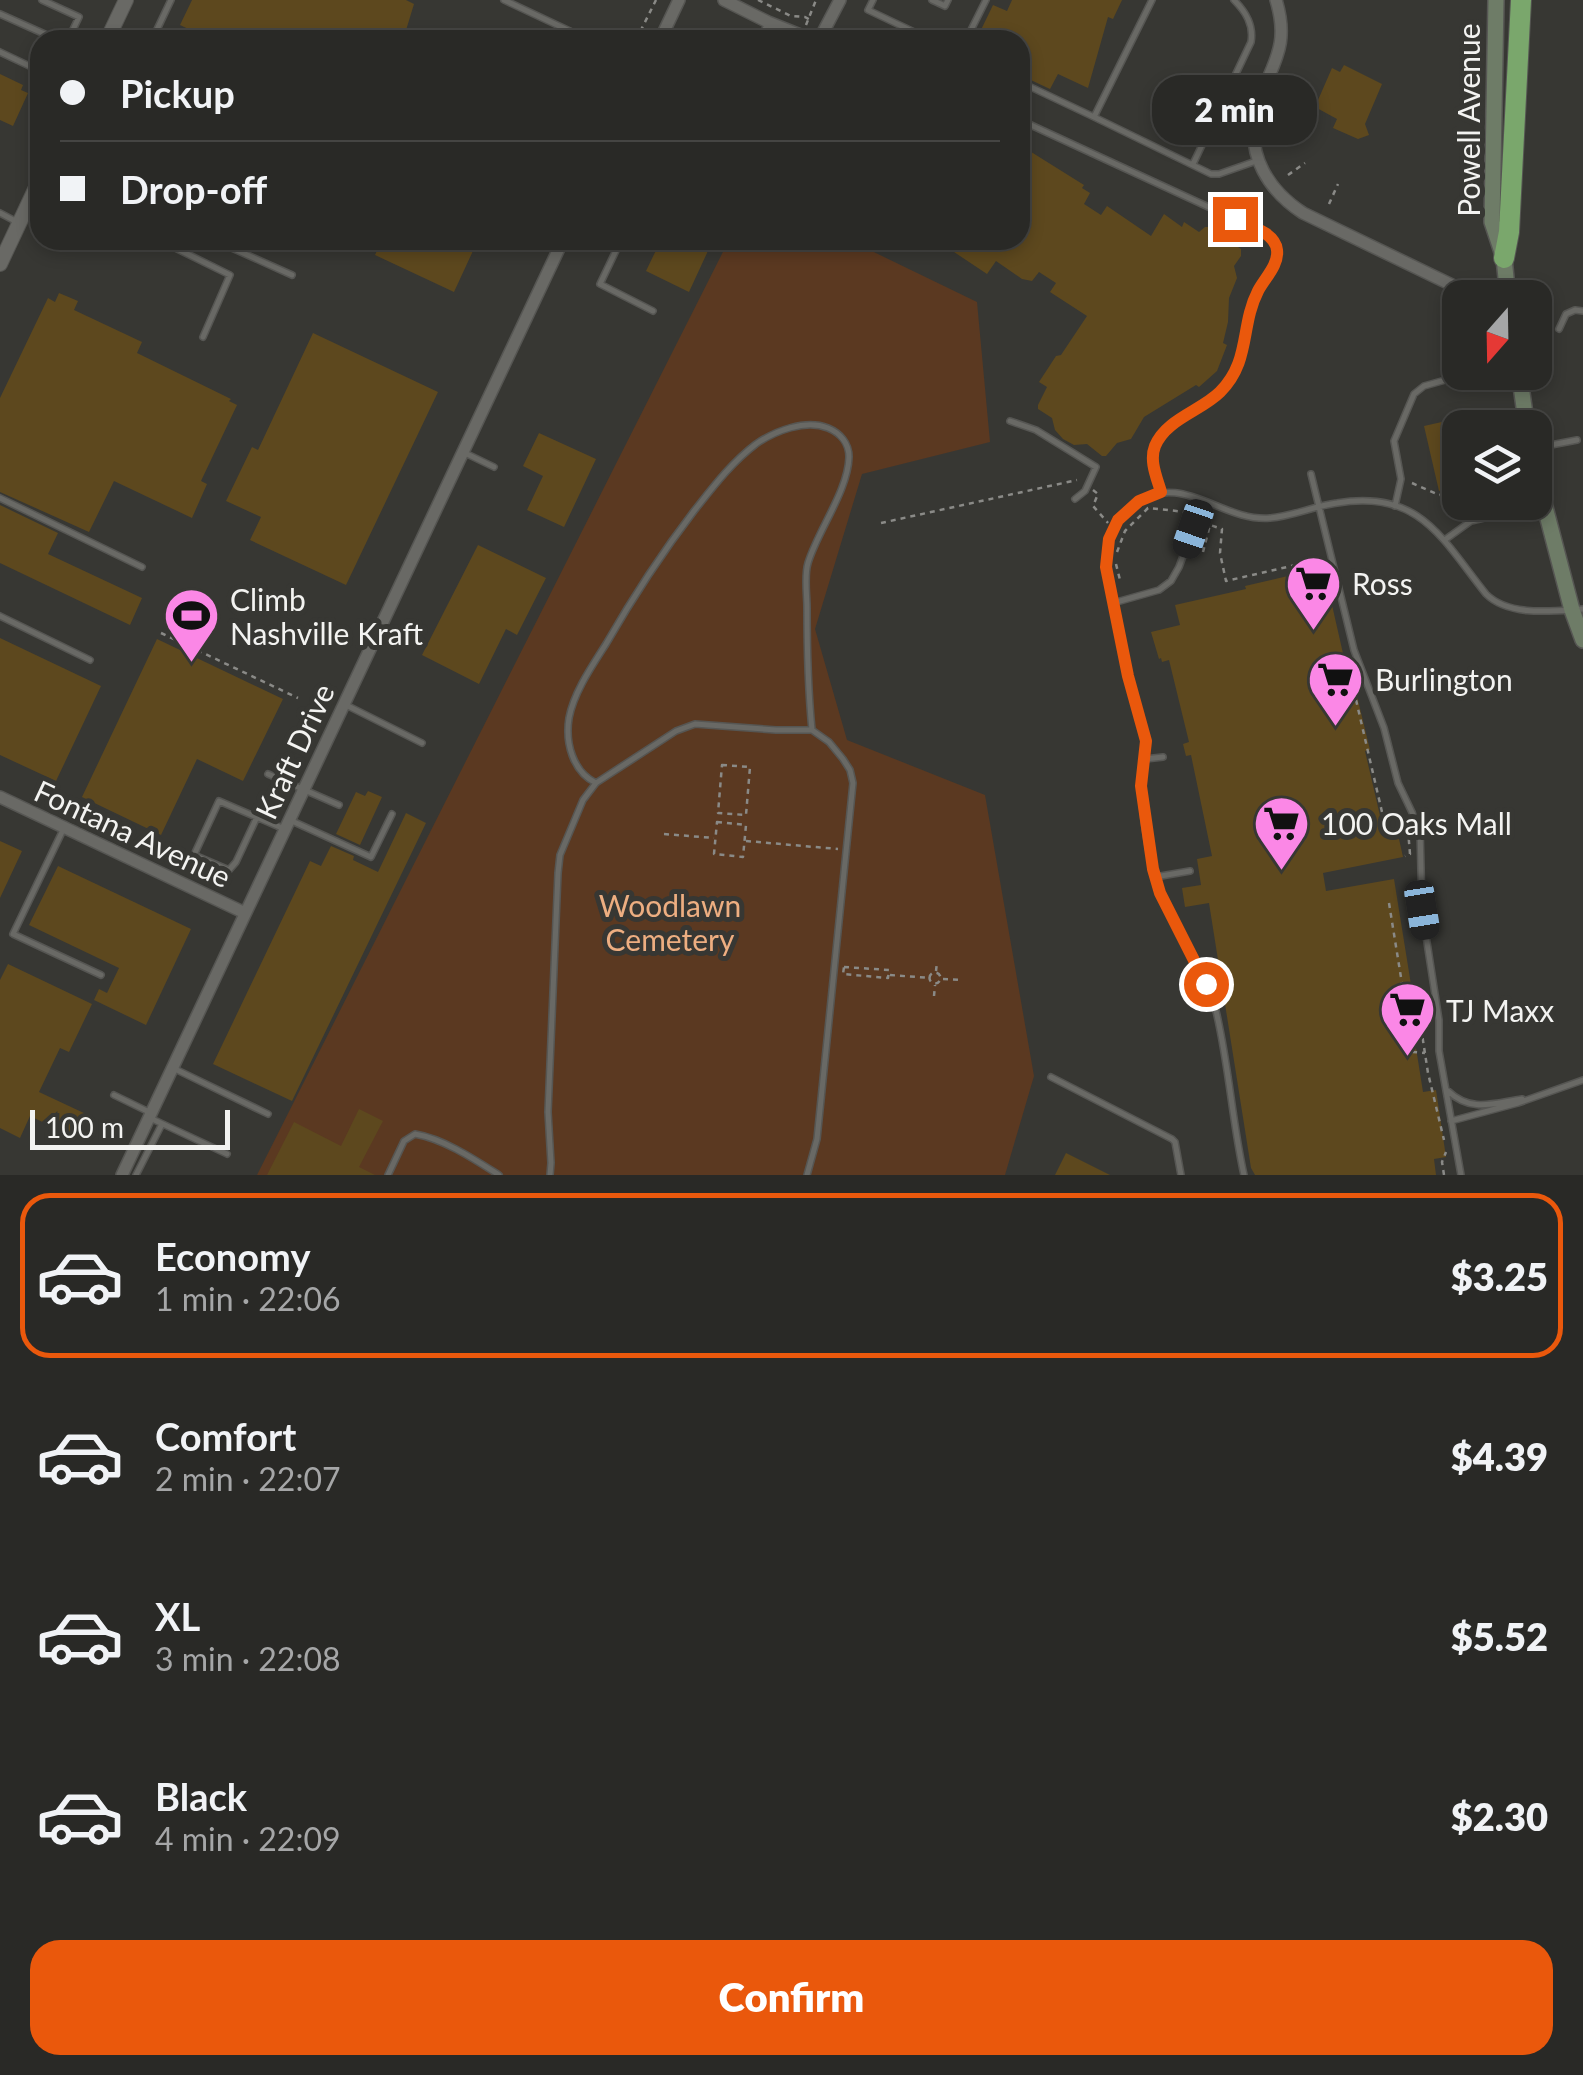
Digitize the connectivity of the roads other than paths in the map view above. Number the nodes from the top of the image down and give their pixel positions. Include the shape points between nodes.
1 (42, 0) edge
2 (126, 0) edge
3 (172, 0) edge
4 (504, 0) edge
5 (679, 0) edge
6 (724, 0) edge
7 (840, 0) edge
8 (873, 0) edge
9 (932, 0) edge
10 (948, 0) edge
11 (986, 0) edge
12 (1152, 0) edge
13 (1234, 0) edge
14 (1276, 0) edge
15 (1496, 0) edge
16 (1522, 0) edge
17 (0, 14) edge
18 (768, 22) junction
19 (36, 30) edge
20 (72, 30) edge
21 (111, 30) edge
22 (157, 30) edge
23 (568, 30) edge
24 (665, 30) edge
25 (764, 30) edge
26 (790, 30) edge
27 (823, 30) edge
28 (910, 30) edge
29 (971, 30) edge
30 (0, 52) edge
31 (30, 66) edge
32 (1030, 87) edge
33 (1094, 117) junction
34 (1030, 125) edge
35 (1258, 160) junction
36 (1193, 164) junction
37 (30, 202) edge
38 (0, 214) edge
39 (20, 223) junction
40 (179, 250) edge
41 (236, 250) edge
42 (558, 250) edge
43 (616, 250) edge
44 (1504, 258) junction
45 (0, 264) edge
46 (292, 275) dead end
47 (1442, 280) edge
48 (1507, 280) edge
49 (653, 311) dead end
50 (1583, 311) edge
51 (1560, 329) dead end
52 (203, 337) dead end
53 (1442, 381) edge
54 (1010, 421) dead end
55 (1577, 440) dead end
56 (1552, 445) edge
57 (462, 452) junction
58 (494, 467) dead end
59 (1311, 474) dead end
60 (1161, 492) junction
61 (0, 498) edge
62 (1075, 499) dead end
63 (1206, 502) junction
64 (1319, 506) junction
65 (1395, 506) junction
66 (1474, 520) edge
67 (1551, 520) edge
68 (1446, 539) junction
69 (142, 566) dead end
70 (1113, 603) junction
71 (1578, 610) edge
72 (0, 616) edge
73 (1583, 640) edge
74 (90, 660) dead end
75 (344, 704) junction
76 (812, 730) junction
77 (422, 743) dead end
78 (1164, 758) dead end
79 (1145, 759) junction
80 (268, 774) dead end
81 (596, 783) junction
82 (304, 790) junction
83 (0, 797) edge
84 (339, 805) dead end
85 (392, 814) dead end
86 (258, 818) junction
87 (287, 824) junction
88 (65, 827) junction
89 (1190, 871) dead end
90 (1155, 877) junction
91 (246, 913) junction
92 (101, 976) dead end
93 (172, 1068) junction
94 (1051, 1078) dead end
95 (1583, 1080) edge
96 (1446, 1089) junction
97 (114, 1095) dead end
98 (1535, 1097) junction
99 (268, 1114) dead end
100 (155, 1118) junction
101 (1451, 1121) junction
102 (226, 1154) dead end
103 (122, 1175) edge
104 (136, 1175) edge
105 (388, 1175) edge
106 (499, 1175) edge
107 (550, 1175) edge
108 (807, 1175) edge
109 (1181, 1175) edge
110 (1244, 1175) edge
111 (1460, 1175) edge

1 - 20 lane via 78,17
2 - 21 street
3 - 22 lane
4 - 23 lane
5 - 24 street
6 - 18 street
7 - 27 street
8 - 28 lane via 868,10
9 - 10 lane via 945,6
11 - 29 lane
12 - 33 lane
13 - 36 lane via 1250,24 1251,42
14 - 35 street via 1282,41 1256,116
15 - 44 main road, Powell Avenue via 1492,222
16 - 44 highway
17 - 19 lane
18 - 25 lane
18 - 26 street
30 - 31 lane
32 - 33 lane
33 - 36 lane
34 - 60 lane via 1266,234 1277,246 1276,261 1254,298 1235,372 1217,395 1157,442 1153,461
35 - 36 lane via 1215,174
35 - 47 street via 1291,205
37 - 39 street
38 - 39 lane
39 - 45 street
40 - 52 lane via 230,275
41 - 46 lane
42 - 57 street, Kraft Drive
43 - 49 lane via 600,284
44 - 48 main road, Powell Avenue
50 - 51 lane via 1566,314
53 - 65 lane via 1414,394 1394,441 1401,479
54 - 62 lane via 1096,467
55 - 56 lane
57 - 58 lane
57 - 75 street, Kraft Drive
59 - 64 lane
60 - 63 lane
60 - 70 lane via 1132,506 1111,532 1106,560
61 - 69 lane
63 - 64 lane via 1260,518
63 - 70 lane via 1171,581
64 - 65 lane via 1358,500
64 - 96 lane via 1354,650 1420,830 1420,898
65 - 68 lane
66 - 68 lane
67 - 71 main road
68 - 71 lane via 1496,603
70 - 79 lane
71 - 73 main road
72 - 74 lane
75 - 77 lane
75 - 82 street, Kraft Drive
76 - 81 lane via 695,724
76 - 81 lane via 808,563 849,455 840,436 813,425 769,437 739,459 647,574 570,714 573,757
76 - 108 lane via 850,770 853,783 817,1139
78 - 79 lane
79 - 90 lane via 1141,786
80 - 82 lane
81 - 107 lane via 560,856
82 - 84 lane
82 - 87 street, Kraft Drive
83 - 88 street, Fontana Avenue
85 - 87 lane via 371,857
86 - 86 lane via 220,801 194,854 229,870
86 - 87 lane
87 - 91 street, Kraft Drive
88 - 91 street, Fontana Avenue
88 - 92 lane via 14,934
89 - 90 lane
90 - 110 lane via 1214,1002
91 - 93 street, Kraft Drive
93 - 99 lane
93 - 100 street, Kraft Drive
94 - 109 lane via 1172,1138
95 - 98 lane
96 - 98 lane via 1476,1106
96 - 101 lane
97 - 100 lane
98 - 101 lane
100 - 102 lane
100 - 103 street, Kraft Drive
100 - 104 lane
101 - 111 lane
105 - 106 lane via 404,1141 415,1134

